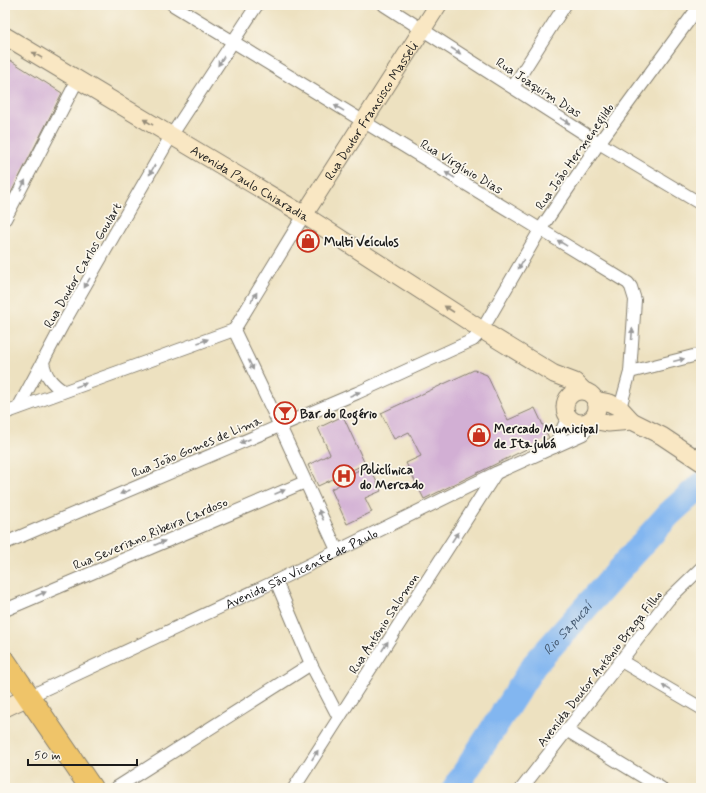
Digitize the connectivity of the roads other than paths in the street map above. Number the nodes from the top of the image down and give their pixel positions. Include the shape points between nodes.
1 (173, 5) edge
2 (257, 5) edge
3 (384, 5) edge
4 (438, 5) edge
5 (565, 5) edge
6 (700, 5) edge
7 (423, 30) junction
8 (5, 36) edge
9 (233, 42) junction
10 (78, 79) junction
11 (513, 87) junction
12 (364, 123) junction
13 (171, 136) junction
14 (599, 143) junction
15 (701, 204) edge
16 (304, 215) junction
17 (5, 219) edge
18 (540, 230) junction
19 (234, 330) junction
20 (482, 330) junction
21 (701, 354) edge
22 (43, 362) junction
23 (630, 372) junction
24 (554, 374) junction
25 (63, 391) junction
26 (590, 395) junction
27 (5, 405) edge
28 (18, 408) junction
29 (620, 408) junction
30 (567, 409) junction
31 (5, 412) edge
32 (632, 420) junction
33 (589, 421) junction
34 (280, 426) junction
35 (554, 447) junction
36 (701, 462) edge
37 (496, 473) junction
38 (305, 482) junction
39 (5, 543) edge
40 (337, 550) junction
41 (701, 568) edge
42 (276, 581) junction
43 (5, 610) edge
44 (621, 661) junction
45 (5, 662) edge
46 (311, 664) junction
47 (28, 697) junction
48 (5, 708) edge
49 (701, 708) edge
50 (339, 718) junction
51 (566, 730) junction
52 (91, 788) edge
53 (116, 788) edge
54 (294, 788) edge
55 (522, 788) edge
56 (661, 788) edge

1 - 9 street, Rua Virgínio Dias
2 - 9 street, Rua Doutor Carlos Goulart
3 - 7 street, Rua Joaquim Dias
4 - 7 main road, Rua Doutor Francisco Masseli
5 - 11 street
6 - 14 street, Rua João Hermenegildo
7 -> 11 street, Rua Joaquim Dias
7 - 12 main road, Rua Doutor Francisco Masseli
10 -> 8 main road, Avenida Paulo Chiaradia
12 -> 9 street, Rua Virgínio Dias
9 -> 13 street, Rua Doutor Carlos Goulart
13 -> 10 main road, Avenida Paulo Chiaradia
17 -> 10 street
11 -> 14 street, Rua Joaquim Dias
12 - 16 main road, Rua Doutor Francisco Masseli
18 -> 12 street, Rua Virgínio Dias
13 - 16 main road, Avenida Paulo Chiaradia
13 -> 22 street, Rua Doutor Carlos Goulart
14 - 15 street, Rua Joaquim Dias
14 - 18 street, Rua João Hermenegildo
19 -> 16 street
20 -> 16 main road, Avenida Paulo Chiaradia
18 -> 20 street, Rua João Hermenegildo
23 -> 18 street, Rua Virgínio Dias via 635,300 632,287
25 -> 19 street
19 -> 34 street
20 - 24 main road, Avenida Paulo Chiaradia
34 -> 20 street, Rua João Gomes de Lima via 464,346
23 -> 21 street
22 - 25 street via 50,380
22 - 28 street, Rua Doutor Carlos Goulart
23 - 29 street, Rua Virgínio Dias
24 - 26 main road, Avenida Paulo Chiaradia via 575,382
24 - 30 main road
25 - 28 street
26 - 29 main road, Avenida Paulo Chiaradia
26 - 30 main road via 573,393
26 - 33 main road via 597,407 595,415
27 - 28 street
28 - 31 street
29 - 32 main road, Avenida Paulo Chiaradia
30 - 33 main road via 577,423
30 - 35 street
32 - 33 main road via 608,424
32 - 36 main road, Avenida Paulo Chiaradia
33 - 35 street, Avenida São Vicente de Paulo via 584,434
34 - 38 street
34 -> 39 street, Rua João Gomes de Lima
35 - 37 street, Avenida São Vicente de Paulo
37 - 40 street, Avenida São Vicente de Paulo
50 -> 37 street, Rua Antônio Salomon
40 -> 38 street
43 -> 38 street, Rua Severiano Ribeira Cardoso
40 - 42 street, Avenida São Vicente de Paulo
41 - 44 street, Avenida Doutor Antônio Braga Filho via 668,600
42 - 46 street
42 - 47 street, Avenida São Vicente de Paulo
49 -> 44 street
44 - 51 street, Avenida Doutor Antônio Braga Filho
45 - 47 highway
46 - 50 street
46 - 53 street
47 - 48 main road, Avenida São Vicente de Paulo
47 - 52 highway
54 -> 50 street, Rua Antônio Salomon
51 - 55 street, Avenida Doutor Antônio Braga Filho
51 - 56 street

